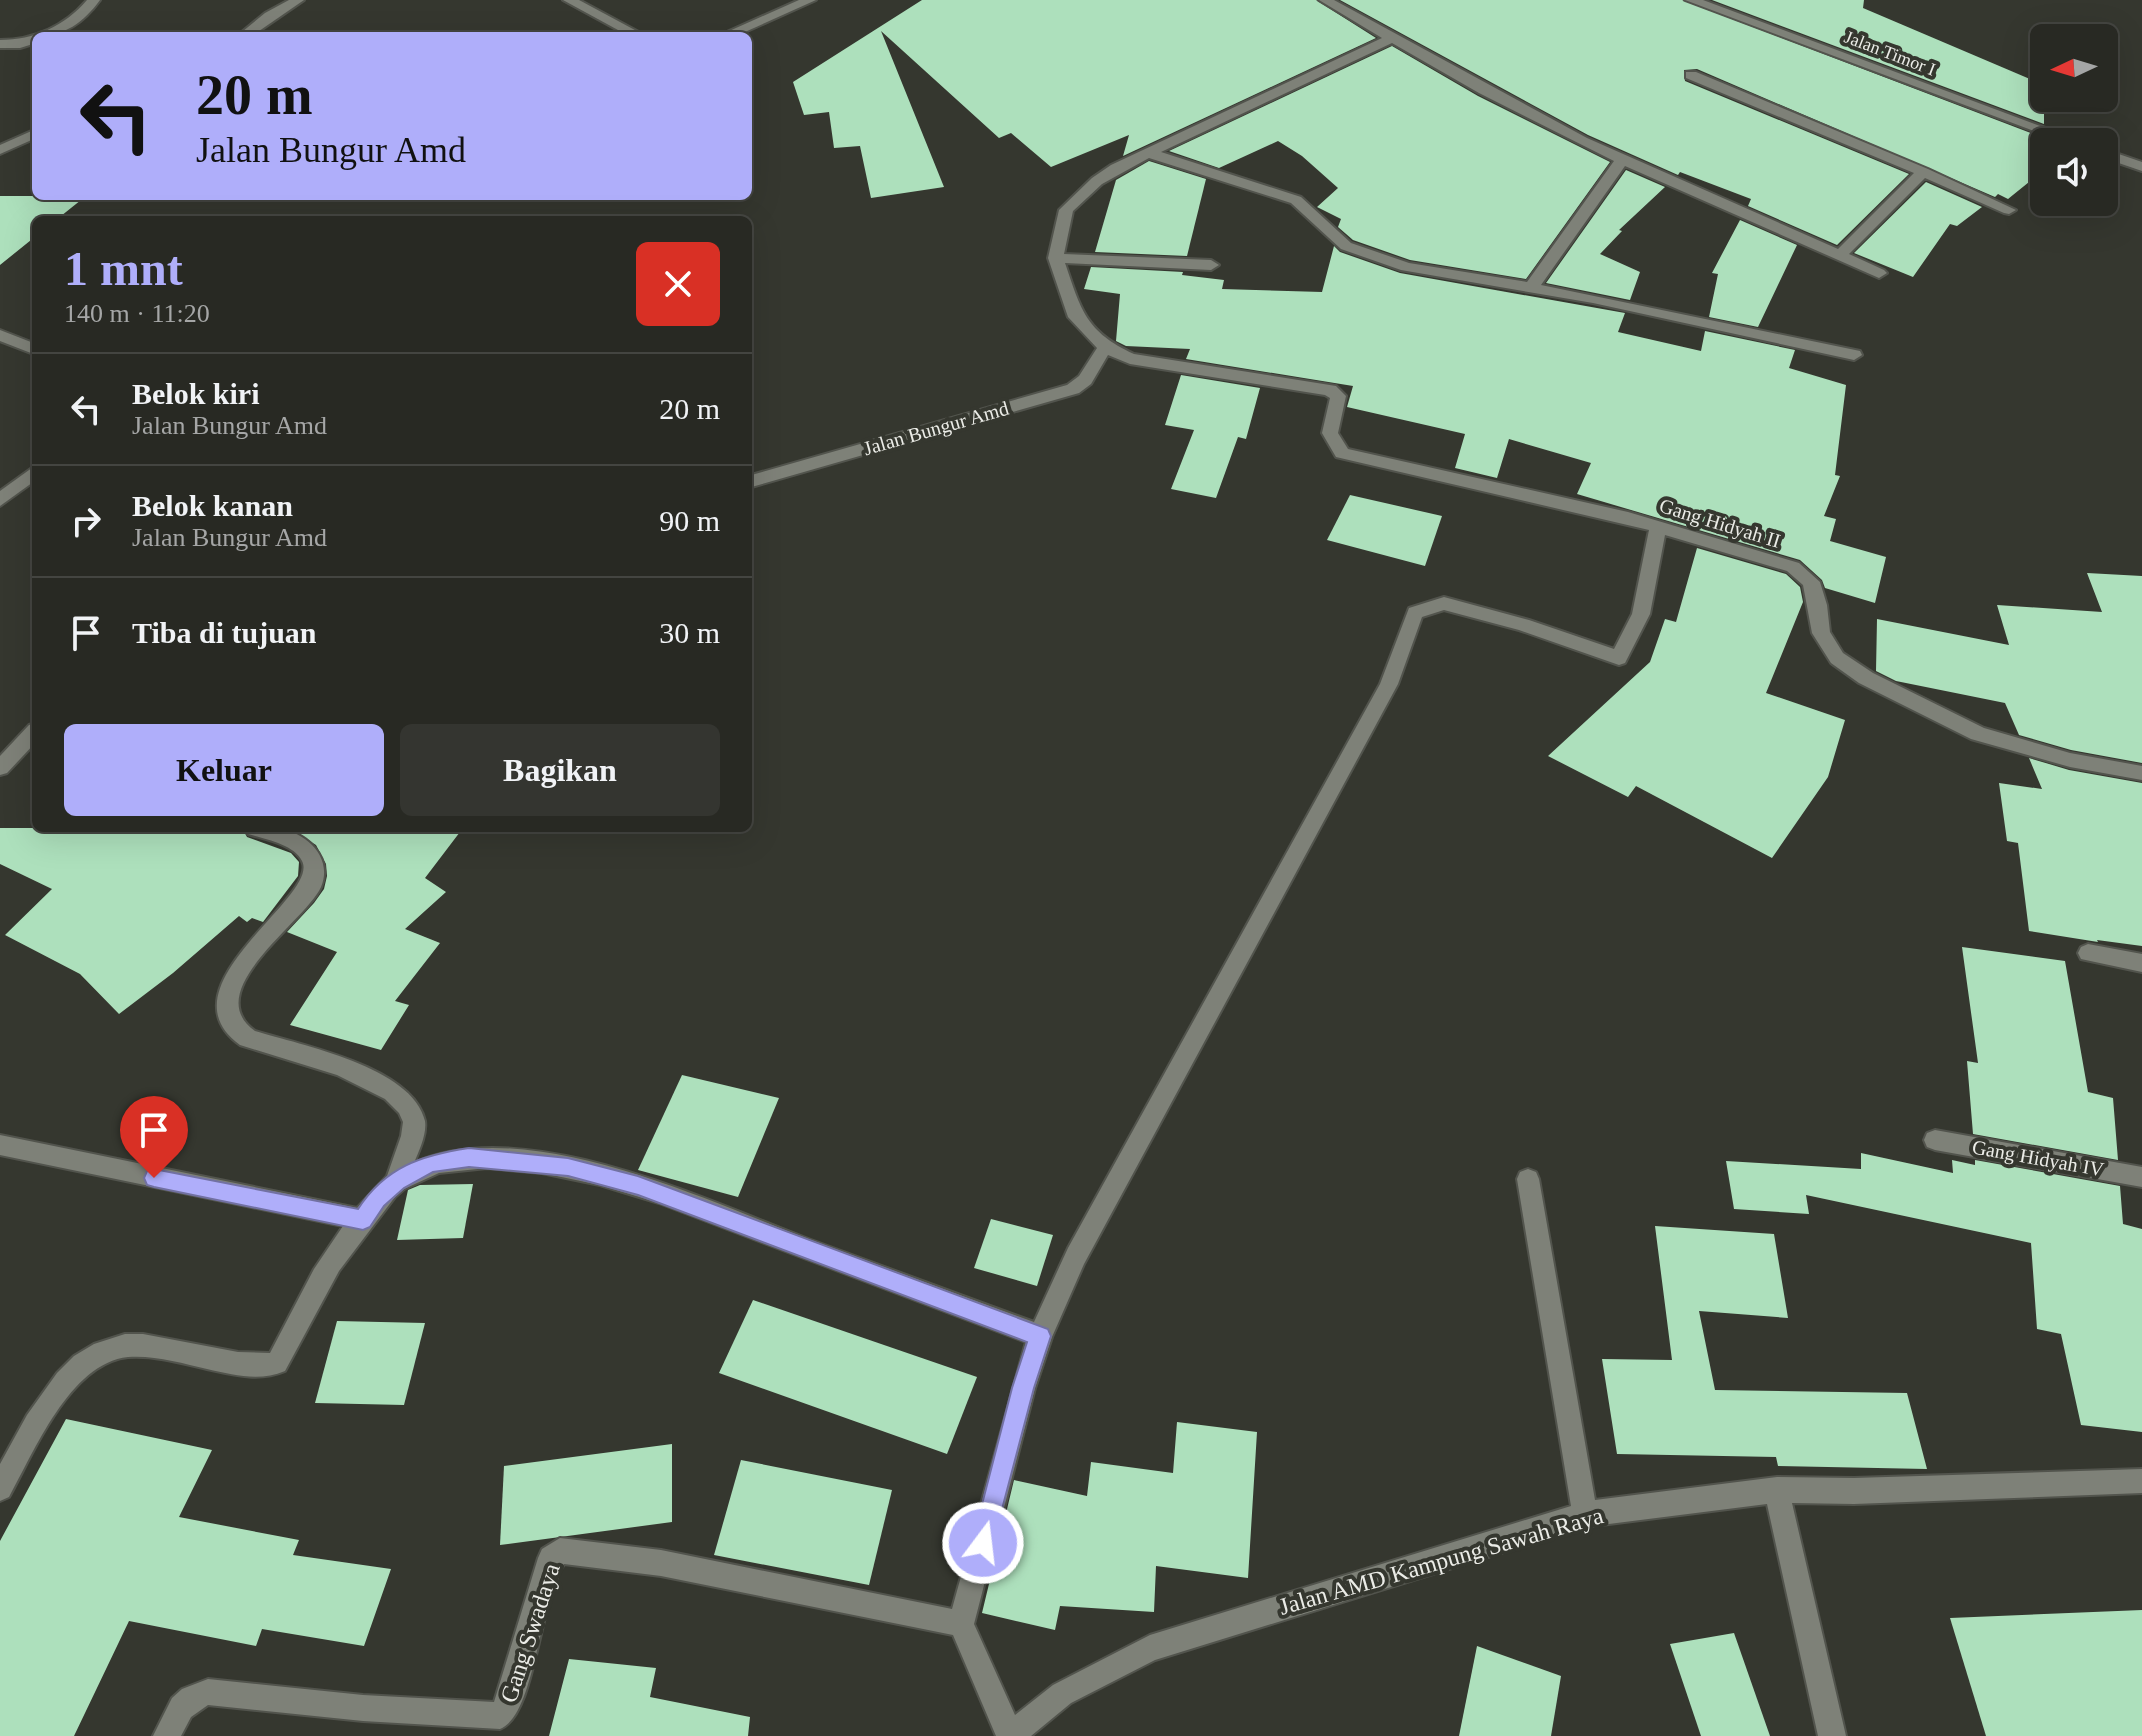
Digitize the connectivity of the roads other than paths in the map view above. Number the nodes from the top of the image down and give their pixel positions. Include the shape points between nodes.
1 (94, 0) edge
2 (298, 0) edge
3 (569, 0) edge
4 (810, 0) edge
5 (1325, 0) edge
6 (1691, 0) edge
7 (53, 32) edge
8 (250, 32) edge
9 (631, 32) edge
10 (734, 32) edge
11 (1392, 38) junction
12 (32, 40) edge
13 (0, 44) edge
14 (1691, 75) dead end
15 (2038, 128) edge
16 (32, 135) edge
17 (0, 150) edge
18 (1148, 153) junction
19 (2118, 158) edge
20 (1622, 160) junction
21 (2142, 167) edge
22 (1923, 172) junction
23 (2009, 210) dead end
24 (1839, 256) junction
25 (1056, 258) junction
26 (1211, 265) dead end
27 (1879, 273) dead end
28 (1531, 288) junction
29 (0, 335) edge
30 (1105, 347) junction
31 (32, 348) edge
32 (1854, 355) dead end
33 (32, 474) edge
34 (752, 481) edge
35 (0, 500) edge
36 (1658, 527) junction
37 (32, 739) edge
38 (0, 768) edge
39 (2142, 773) edge
40 (264, 832) edge
41 (2088, 953) dead end
42 (2142, 963) edge
43 (1935, 1140) dead end
44 (0, 1145) edge
45 (2142, 1177) edge
46 (1528, 1179) dead end
47 (396, 1181) junction
48 (363, 1220) junction
49 (1040, 1336) junction
50 (2142, 1481) edge
51 (0, 1488) edge
52 (1777, 1490) junction
53 (1585, 1514) junction
54 (961, 1624) junction
55 (167, 1736) edge
56 (1010, 1736) edge
57 (1832, 1736) edge

1 - 7 street via 79,18
2 - 8 street
3 - 9 street
4 - 10 street
5 - 11 street
6 - 15 street, Jalan Timor I
11 - 18 street
11 - 20 street
12 - 13 street
14 - 22 street
16 - 17 street
18 - 25 street via 1097,181 1066,210
18 - 28 street via 1296,200 1346,246 1376,257
19 - 21 street
20 - 24 street
20 - 28 street
22 - 23 street
22 - 24 street
24 - 27 street
25 - 26 street
25 - 30 street via 1076,317
28 - 32 street
29 - 31 street
30 - 34 street, Jalan Bungur Amd via 1085,380 1073,389
30 - 36 street, Gang Hidyah II via 1130,359 1330,390 1338,396 1330,433 1342,453
33 - 35 street
36 - 39 street, Gang Hidyah II via 1793,567 1811,582 1821,633 1837,658 1866,678 1978,734 2070,760
36 - 49 street via 1641,614 1619,658 1444,603 1415,613 1389,684 1076,1256
37 - 38 street
40 - 47 street via 308,852 317,870 312,885 243,962 228,1010 232,1025 248,1038 378,1081 404,1101 414,1123
41 - 42 street
43 - 45 street, Gang Hidyah IV
44 - 48 street
46 - 53 street
47 - 48 street
47 - 49 street via 430,1163 469,1157 568,1167 638,1185
48 - 51 street via 317,1285 277,1363 243,1363 143,1346 98,1354 63,1381
49 - 54 street
50 - 52 street, Jalan AMD Kampung Sawah Raya
52 - 53 street, Jalan AMD Kampung Sawah Raya
52 - 57 street
53 - 56 street, Jalan AMD Kampung Sawah Raya via 1150,1648 1062,1694
54 - 55 street, Gang Swadaya via 661,1563 560,1551 551,1558 509,1704 500,1716 208,1692 183,1703
54 - 56 street

